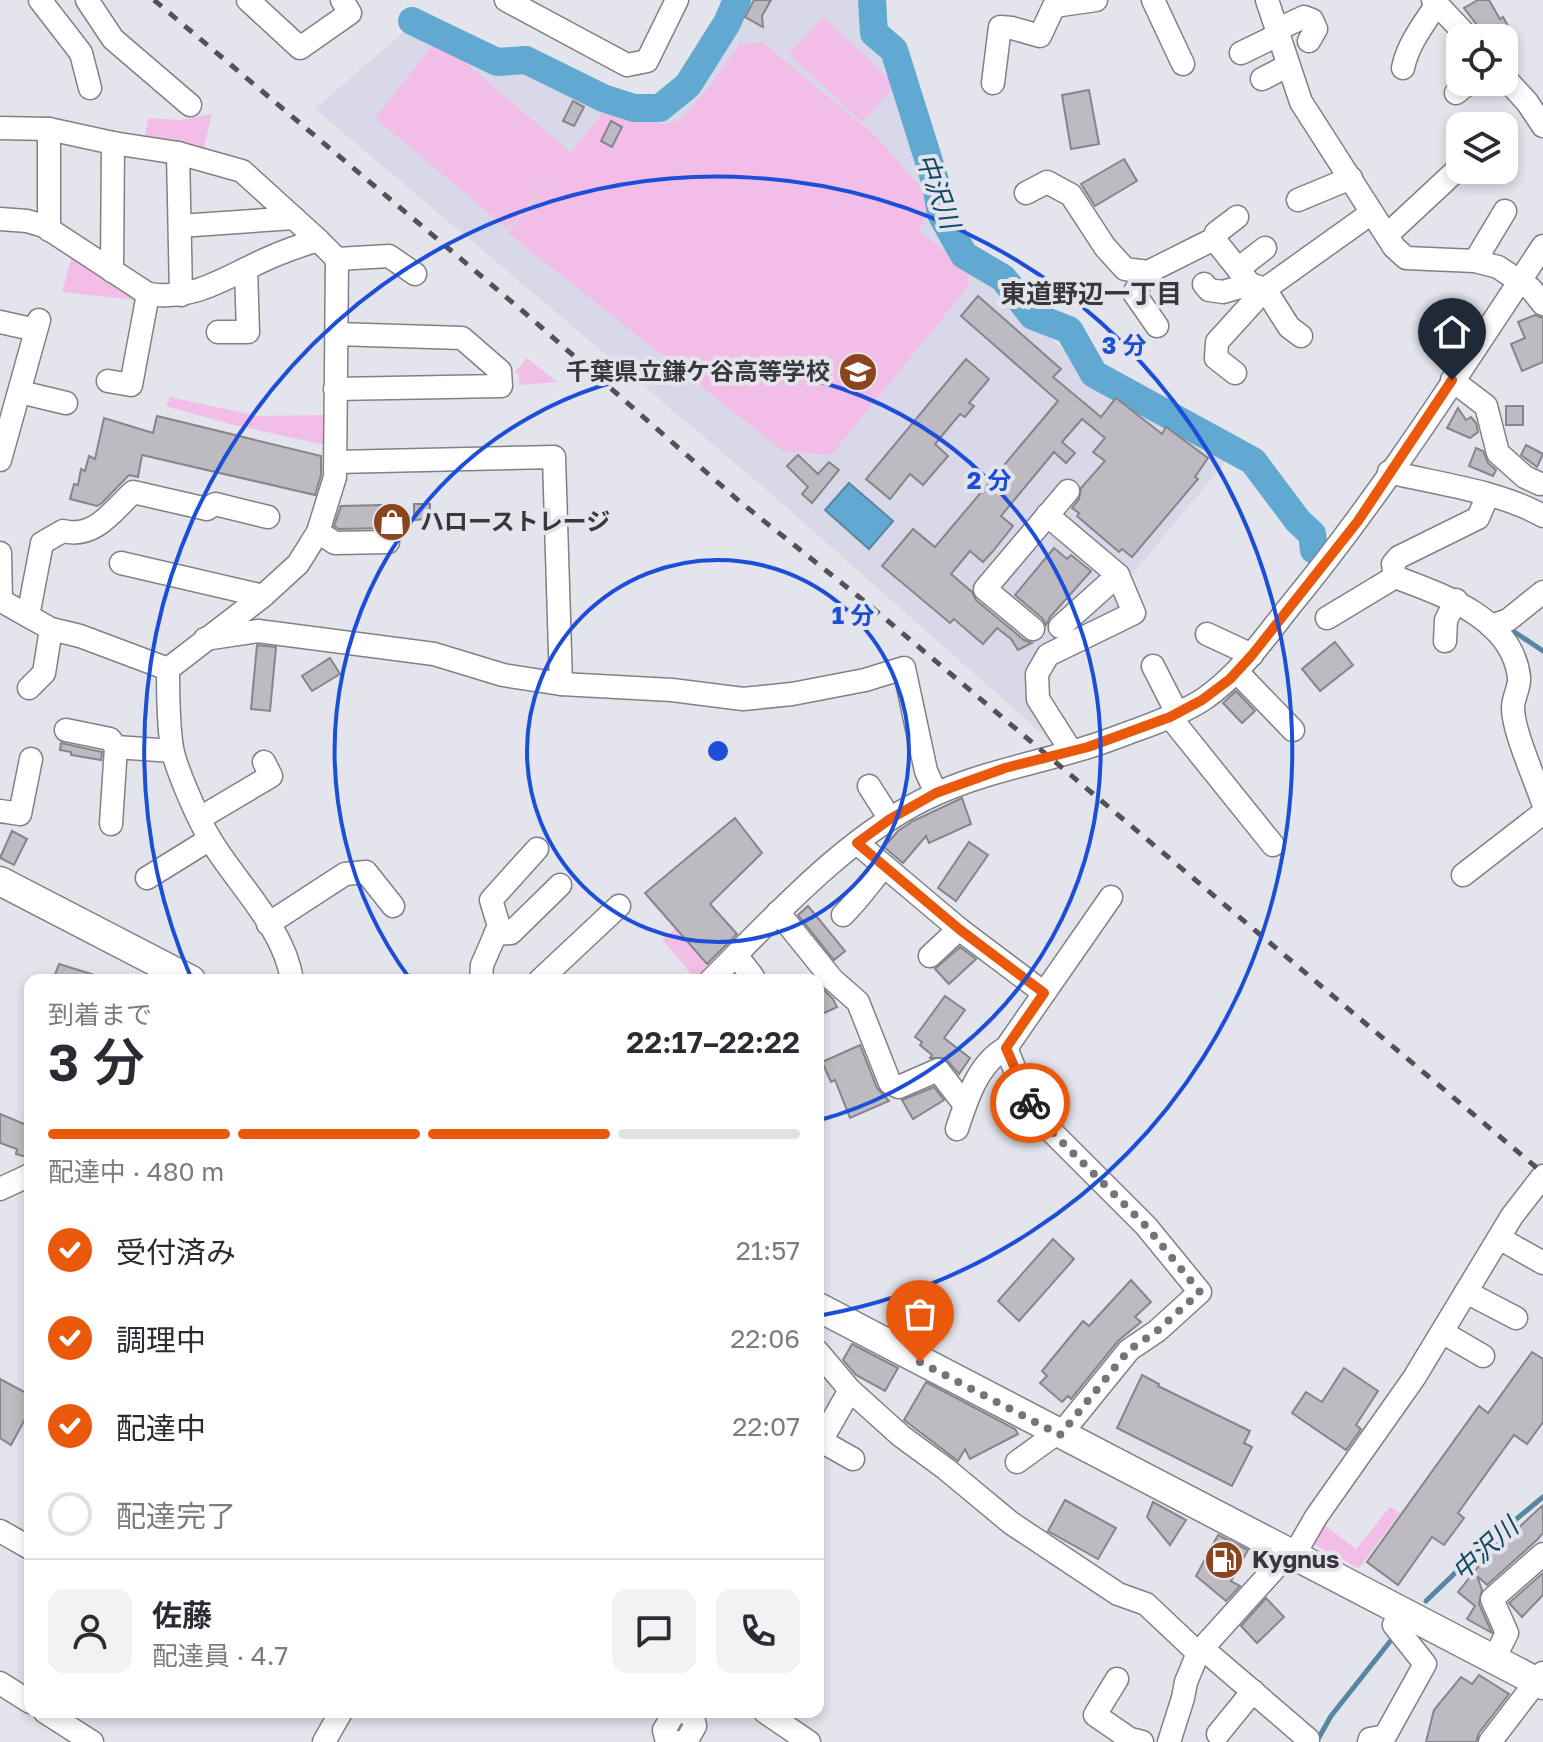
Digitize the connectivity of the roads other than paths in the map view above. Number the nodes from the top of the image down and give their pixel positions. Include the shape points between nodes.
1 (40, 0) edge
2 (87, 0) edge
3 (248, 0) edge
4 (342, 0) edge
5 (506, 0) edge
6 (1096, 0) edge
7 (1153, 0) edge
8 (1267, 0) edge
9 (671, 2) edge
10 (1442, 3) edge
11 (1054, 6) junction
12 (1458, 24) edge
13 (1277, 33) junction
14 (1309, 41) dead end
15 (1052, 53) dead end
16 (1241, 53) dead end
17 (1183, 64) dead end
18 (1287, 66) junction
19 (1403, 68) dead end
20 (1262, 79) dead end
21 (993, 83) dead end
22 (90, 88) dead end
23 (1518, 92) edge
24 (190, 105) dead end
25 (1543, 126) edge
26 (0, 128) edge
27 (49, 129) junction
28 (113, 143) junction
29 (178, 153) junction
30 (1351, 178) junction
31 (1446, 180) edge
32 (1026, 193) dead end
33 (1298, 200) dead end
34 (1505, 211) dead end
35 (1370, 214) junction
36 (1237, 217) dead end
37 (294, 218) junction
38 (0, 219) edge
39 (180, 226) junction
40 (49, 230) junction
41 (1387, 235) junction
42 (1214, 239) junction
43 (318, 240) junction
44 (1543, 246) edge
45 (1265, 248) dead end
46 (337, 259) junction
47 (1475, 261) junction
48 (246, 269) junction
49 (112, 271) junction
50 (1148, 272) junction
51 (415, 274) dead end
52 (1251, 281) junction
53 (1519, 281) junction
54 (1204, 284) dead end
55 (148, 294) junction
56 (181, 295) junction
57 (1543, 304) edge
58 (0, 322) edge
59 (1157, 326) dead end
60 (218, 332) dead end
61 (336, 334) junction
62 (1301, 336) dead end
63 (1235, 373) dead end
64 (1452, 380) junction
65 (108, 381) dead end
66 (335, 389) junction
67 (12, 398) edge
68 (66, 403) dead end
69 (0, 460) edge
70 (336, 462) junction
71 (1389, 472) junction
72 (1542, 482) edge
73 (1068, 491) dead end
74 (1488, 495) junction
75 (1535, 512) edge
76 (1047, 515) junction
77 (268, 517) dead end
78 (318, 532) junction
79 (388, 542) dead end
80 (0, 553) edge
81 (121, 563) dead end
82 (1118, 575) junction
83 (1395, 577) junction
84 (1543, 592) edge
85 (263, 596) junction
86 (1456, 600) junction
87 (1, 601) edge
88 (28, 616) junction
89 (1327, 618) dead end
90 (1491, 626) junction
91 (1060, 627) dead end
92 (51, 629) junction
93 (1033, 629) dead end
94 (1207, 634) dead end
95 (205, 639) junction
96 (1445, 641) dead end
97 (1252, 655) junction
98 (1153, 666) dead end
99 (168, 669) junction
100 (1237, 672) junction
101 (561, 684) junction
102 (29, 688) dead end
103 (1174, 715) junction
104 (66, 730) dead end
105 (1293, 730) dead end
106 (116, 747) junction
107 (172, 751) junction
108 (1071, 751) junction
109 (31, 759) dead end
110 (264, 762) dead end
111 (869, 786) dead end
112 (936, 793) junction
113 (1543, 803) edge
114 (0, 811) edge
115 (1543, 813) edge
116 (200, 818) junction
117 (890, 819) junction
118 (111, 824) dead end
119 (210, 839) junction
120 (857, 843) junction
121 (1273, 845) dead end
122 (537, 849) dead end
123 (884, 866) junction
124 (1463, 875) dead end
125 (147, 878) dead end
126 (0, 881) edge
127 (560, 885) dead end
128 (1111, 897) dead end
129 (393, 906) dead end
130 (619, 906) dead end
131 (778, 912) junction
132 (843, 915) dead end
133 (268, 924) junction
134 (959, 929) junction
135 (495, 934) junction
136 (736, 955) junction
137 (930, 956) dead end
138 (179, 974) edge
139 (291, 974) edge
140 (481, 974) edge
141 (546, 974) edge
142 (717, 974) edge
143 (751, 974) edge
144 (1044, 993) junction
145 (1006, 1048) junction
146 (965, 1105) junction
147 (957, 1129) dead end
148 (1543, 1176) edge
149 (24, 1178) edge
150 (0, 1189) edge
151 (1499, 1238) junction
152 (1543, 1263) edge
153 (1466, 1292) junction
154 (824, 1310) edge
155 (1516, 1318) dead end
156 (1442, 1332) junction
157 (1483, 1356) dead end
158 (824, 1359) edge
159 (850, 1390) junction
160 (1058, 1434) junction
161 (824, 1436) edge
162 (824, 1443) edge
163 (853, 1459) dead end
164 (1017, 1462) dead end
165 (0, 1531) edge
166 (24, 1545) edge
167 (1290, 1553) junction
168 (1543, 1554) edge
169 (1401, 1609) junction
170 (1200, 1650) junction
171 (1494, 1659) junction
172 (1117, 1679) dead end
173 (1540, 1680) edge
174 (0, 1683) edge
175 (1253, 1691) junction
176 (24, 1698) edge
177 (54, 1718) edge
178 (338, 1718) edge
179 (671, 1718) edge
180 (693, 1718) edge
181 (774, 1718) edge
182 (1218, 1734) dead end
183 (1308, 1739) dead end
184 (1381, 1740) edge
185 (92, 1742) edge
186 (324, 1742) edge
187 (675, 1742) edge
188 (681, 1742) edge
189 (809, 1742) edge
190 (1142, 1742) edge
191 (1169, 1742) edge
192 (1490, 1742) edge

1 - 22 street via 81,53
2 - 24 street via 113,39
3 - 4 street via 300,48 350,13
5 - 9 street via 627,65 647,61
6 - 11 street
7 - 17 street
8 - 13 street
10 - 12 street
10 - 19 street via 1419,31
11 - 15 street
11 - 21 street via 1040,36 1000,27
13 - 14 street via 1304,17 1316,29
13 - 16 street
13 - 18 street
18 - 20 street
18 - 30 street via 1301,102
23 - 25 street
26 - 27 street
27 - 28 street
27 - 40 street
28 - 29 street
28 - 49 street
29 - 37 street via 242,171
29 - 39 street
30 - 33 street
30 - 35 street
31 - 41 street
32 - 50 street via 1047,182 1071,195 1125,269
34 - 47 street
35 - 41 street
35 - 52 street
36 - 42 street
37 - 39 street
37 - 43 street
38 - 40 street
39 - 56 street
40 - 49 street
41 - 47 street via 1406,258
42 - 50 street
42 - 52 street
43 - 46 street
43 - 48 street
44 - 53 street
45 - 52 street
46 - 51 street via 389,256
46 - 61 street
47 - 53 street via 1498,267
48 - 56 street via 197,293
48 - 60 street via 248,332
49 - 55 street
50 - 59 street via 1134,293
52 - 54 street via 1223,292
52 - 62 street
52 - 63 street via 1217,342 1216,358
53 - 57 street
53 - 64 street
55 - 56 street
55 - 65 street via 131,385
58 - 67 street via 38,325
61 - 66 street
61 - 66 street via 462,338 500,371 501,386
64 - 71 street
64 - 72 street via 1486,406 1498,453 1525,477
66 - 70 street
67 - 68 street
67 - 69 street
70 - 78 street
70 - 101 street via 554,457
71 - 74 street
71 - 97 street via 1358,521
72 - 75 street
73 - 76 street
74 - 75 street
74 - 83 street via 1478,518 1399,557 1393,564
76 - 82 street
76 - 93 street via 985,589
77 - 88 street via 133,492 91,530 78,535 63,531 42,543
78 - 79 street via 335,543
78 - 85 street via 298,564
80 - 87 street
81 - 85 street
82 - 91 street
82 - 108 street via 1134,613 1048,655 1037,674 1038,699
83 - 86 street
83 - 89 street
84 - 90 street via 1508,620
85 - 95 street
86 - 90 street
86 - 96 street via 1446,620
87 - 88 street
88 - 92 street
90 - 113 street via 1513,655 1520,680 1513,708
92 - 99 street
92 - 102 street via 44,673
94 - 97 street
95 - 99 street
95 - 101 street via 258,631 434,654 503,675
97 - 100 street
98 - 103 street
99 - 107 street
100 - 103 street
100 - 105 street
101 - 112 street via 743,699 865,680 904,668 926,771
103 - 108 street
103 - 121 street
104 - 106 street via 110,739
106 - 107 street
106 - 118 street
107 - 116 street
108 - 112 street
109 - 114 street via 20,814
110 - 116 street via 271,776
111 - 117 street
112 - 117 street
115 - 124 street
116 - 119 street
117 - 120 street
119 - 125 street
119 - 133 street
120 - 123 street
120 - 131 street
122 - 135 street via 491,900 499,926
123 - 132 street
123 - 134 street
126 - 138 main road
127 - 135 street via 511,933
128 - 144 street
129 - 133 street via 366,872 345,874
130 - 141 street
131 - 136 street
131 - 146 street via 832,979 858,1002 890,1083 899,1087 938,1070
133 - 139 street
134 - 137 street
134 - 144 street
135 - 140 street
136 - 142 street
136 - 143 street
144 - 145 street
145 - 146 street via 979,1075
145 - 160 street via 1027,1099 1049,1129 1146,1226 1200,1292 1129,1350
146 - 147 street
148 - 151 street
149 - 150 street
151 - 152 street
151 - 153 street
153 - 155 street
153 - 156 street
154 - 160 main road
156 - 157 street
156 - 167 street
158 - 159 street
159 - 161 street
159 - 170 street via 1011,1523 1118,1594 1146,1604
160 - 164 street
160 - 167 main road
162 - 163 street
165 - 166 street
167 - 169 main road
167 - 170 street
168 - 171 street via 1492,1599 1507,1633
169 - 171 main road
169 - 184 street via 1394,1625 1425,1664
170 - 175 street
170 - 191 street
171 - 173 main road
172 - 190 street via 1095,1715
173 - 192 street
174 - 176 street
175 - 182 street
175 - 183 street
177 - 185 street
178 - 186 street
179 - 187 street via 664,1730
180 - 188 street via 695,1726
181 - 189 street

